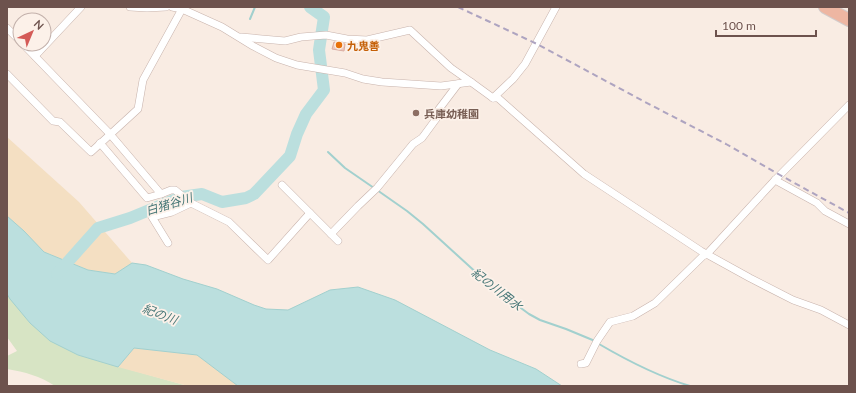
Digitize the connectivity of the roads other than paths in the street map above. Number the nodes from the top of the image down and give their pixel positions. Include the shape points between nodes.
1 (81, 7) edge
2 (130, 7) edge
3 (166, 7) edge
4 (172, 7) edge
5 (556, 7) edge
6 (825, 7) edge
7 (182, 9) junction
8 (849, 20) edge
9 (240, 37) junction
10 (30, 52) edge
11 (34, 56) junction
12 (7, 74) edge
13 (471, 82) junction
14 (458, 84) junction
15 (493, 98) junction
16 (849, 105) edge
17 (110, 134) junction
18 (100, 143) junction
19 (775, 180) junction
20 (282, 185) dead end
21 (161, 194) junction
22 (186, 199) junction
23 (310, 213) junction
24 (849, 224) edge
25 (331, 234) junction
26 (338, 241) dead end
27 (168, 243) dead end
28 (707, 254) junction
29 (849, 325) edge
30 (581, 364) dead end

1 - 11 street
2 - 3 street
4 - 7 street
5 - 15 street via 525,64
6 - 8 highway
7 - 9 street via 222,26
7 - 17 street via 143,80 138,109
9 - 13 street via 285,41 321,35 367,40 410,30 451,68
9 - 14 street via 276,58 297,65 382,82 427,86
10 - 11 street
11 - 17 street
12 - 18 street via 53,121 60,122 91,152
13 - 14 street
13 - 15 street
14 - 25 street via 422,138 413,144 375,189
15 - 28 street via 498,98 584,174
16 - 19 street
17 - 18 street
17 - 21 street
18 - 21 street via 148,198
19 - 24 street
19 - 28 street
20 - 23 street
21 - 22 street via 176,190
22 - 23 street via 229,222 268,260
22 - 27 street via 172,212 152,217
23 - 25 street
25 - 26 street
28 - 29 street via 793,300 821,310
28 - 30 street via 655,303 633,316 610,322 586,363

